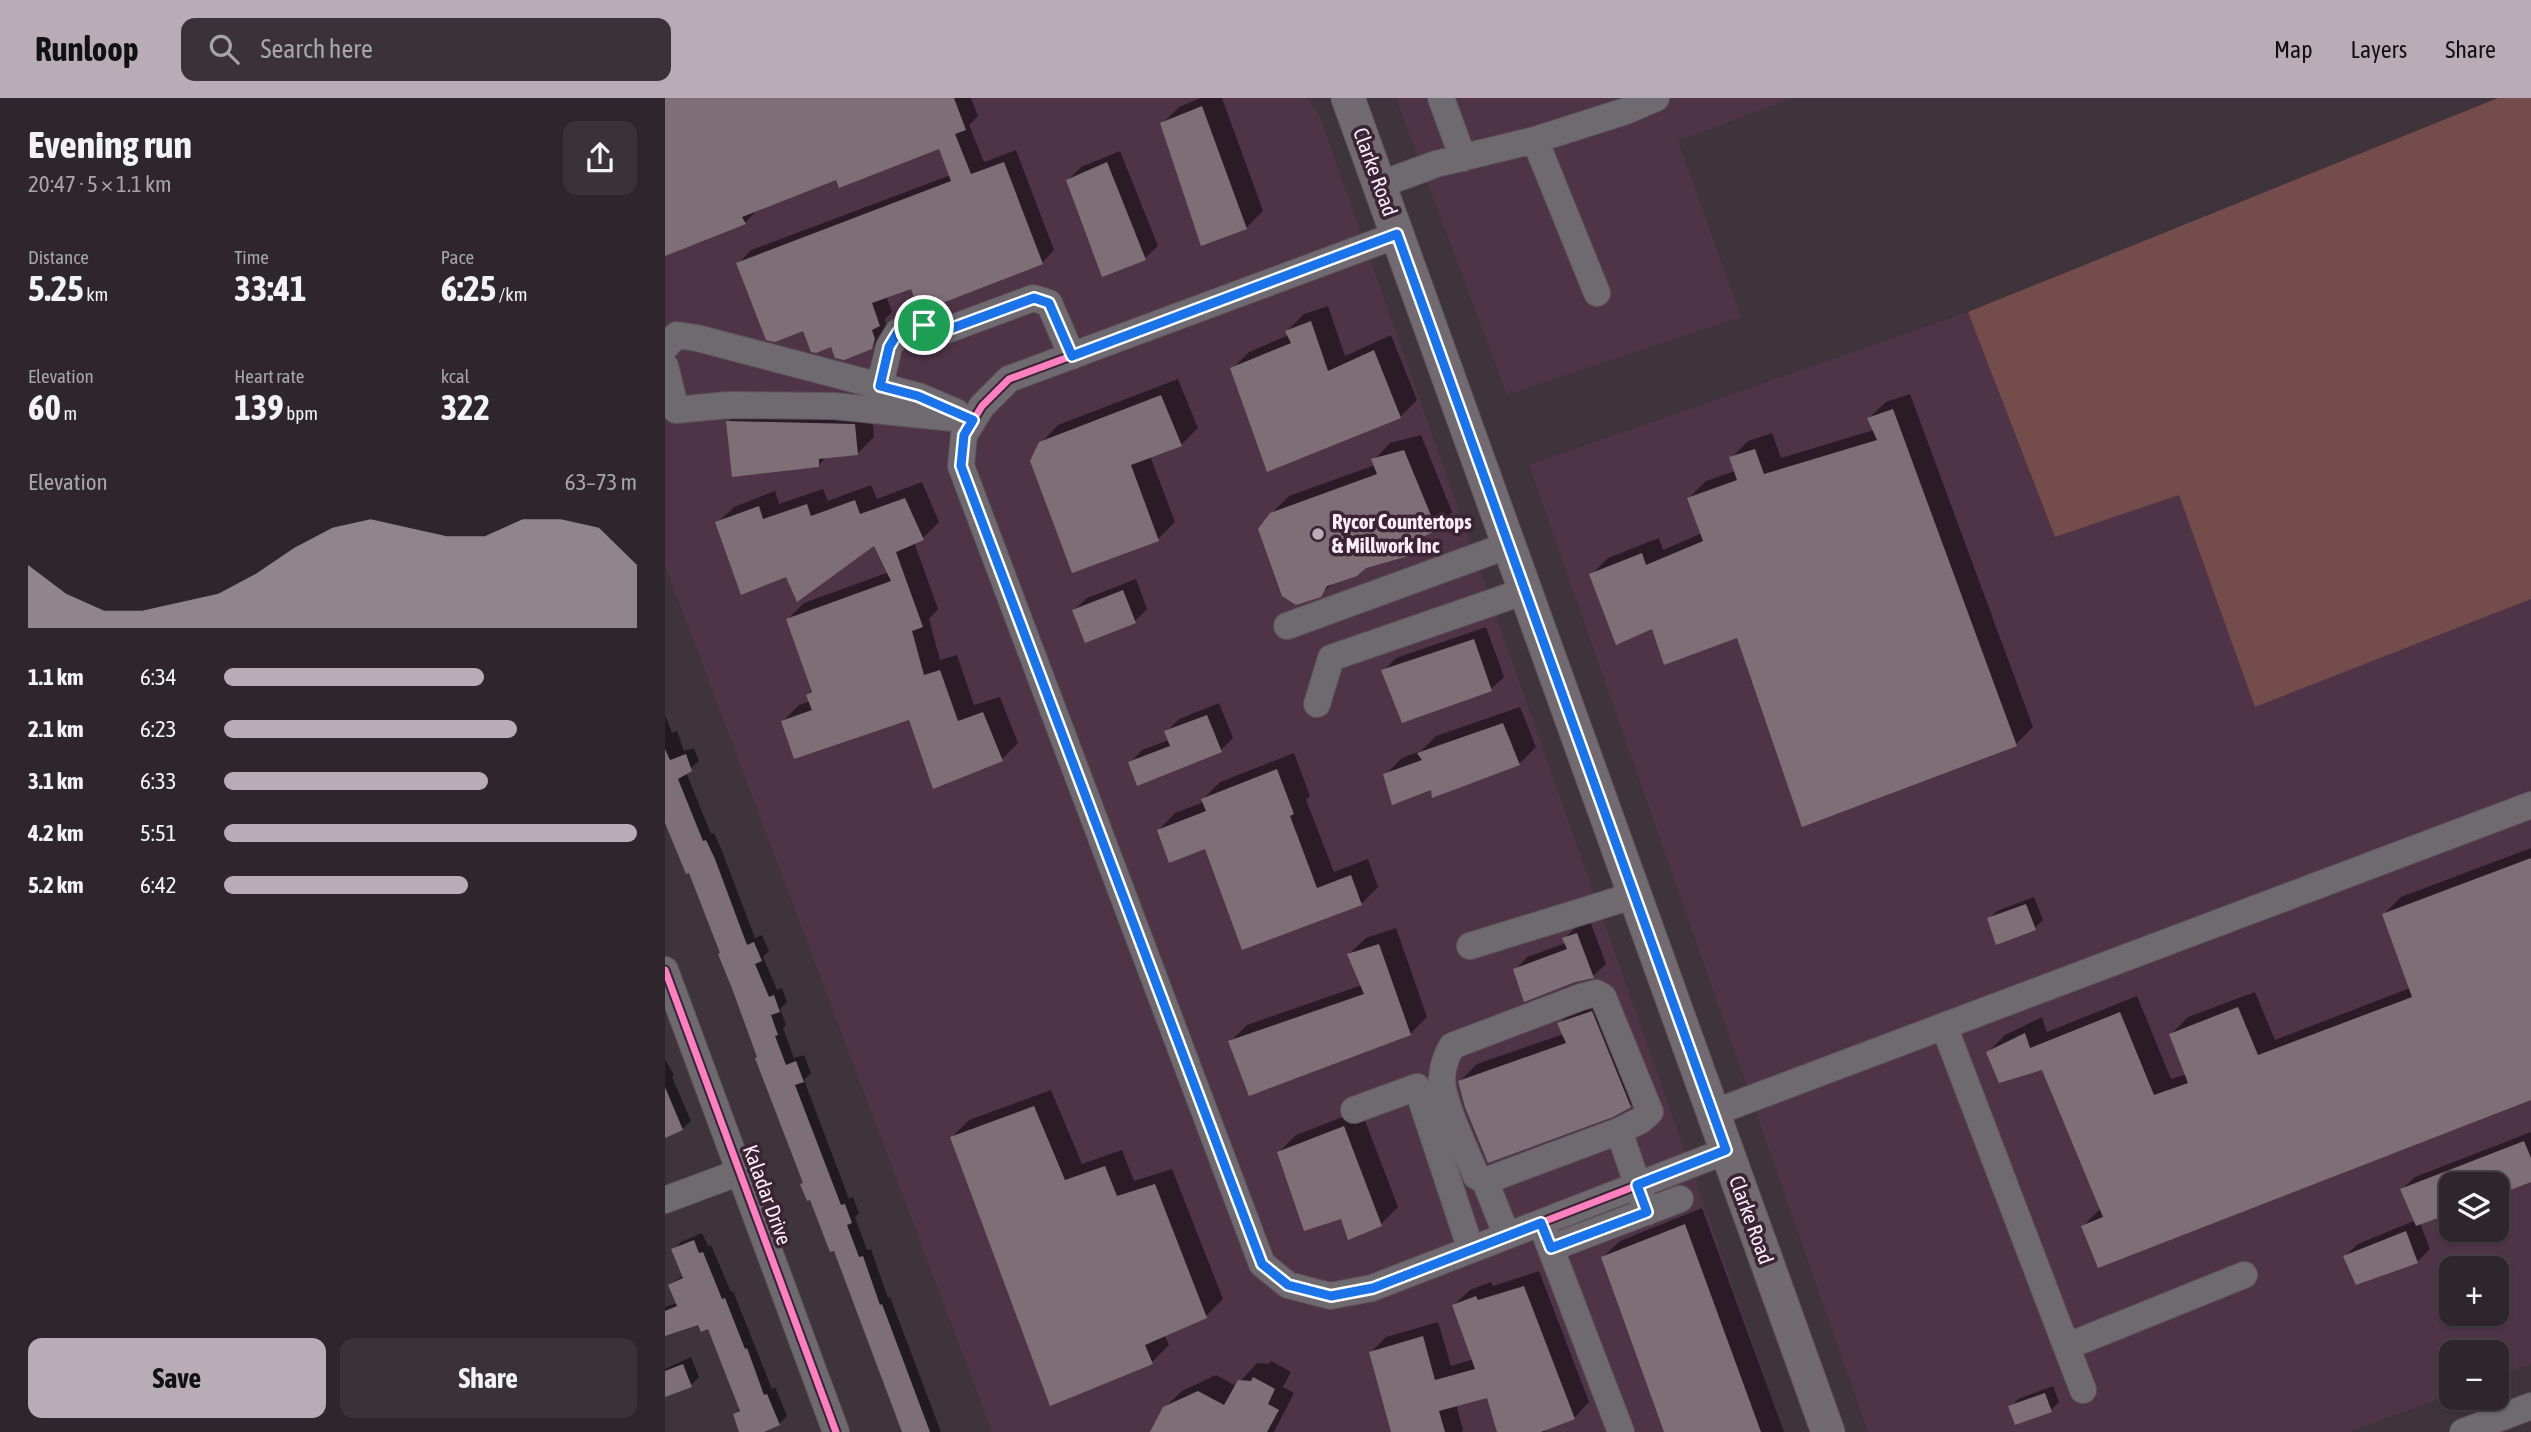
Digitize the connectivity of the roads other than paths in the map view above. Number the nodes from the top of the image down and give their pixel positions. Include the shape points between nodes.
1 (1348, 98) edge
2 (1441, 98) edge
3 (1656, 98) edge
4 (1535, 140) junction
5 (1463, 158) junction
6 (1379, 185) junction
7 (1397, 234) junction
8 (1597, 293) dead end
9 (665, 347) edge
10 (1072, 356) junction
11 (665, 366) edge
12 (880, 386) junction
13 (973, 420) junction
14 (1509, 545) junction
15 (1525, 591) junction
16 (1287, 626) dead end
17 (1317, 704) dead end
18 (2531, 805) edge
19 (1635, 895) junction
20 (1470, 946) dead end
21 (665, 970) edge
22 (1944, 1026) junction
23 (1353, 1110) dead end
24 (1713, 1113) junction
25 (1619, 1131) junction
26 (1726, 1150) junction
27 (740, 1172) junction
28 (1485, 1181) junction
29 (1637, 1185) junction
30 (1679, 1199) dead end
31 (665, 1200) edge
32 (1647, 1212) junction
33 (1541, 1223) junction
34 (1507, 1236) junction
35 (1551, 1248) junction
36 (1471, 1250) junction
37 (2244, 1275) dead end
38 (2068, 1346) junction
39 (2083, 1390) dead end
40 (2531, 1406) edge
41 (836, 1432) edge
42 (1621, 1432) edge
43 (1828, 1432) edge
44 (2463, 1432) edge

1 - 6 main road, Clarke Road
2 - 5 street
3 - 4 street
4 - 5 street
4 - 8 street
5 - 6 street via 1436,163
6 - 7 main road, Clarke Road
7 - 10 street
7 - 14 main road, Clarke Road
9 - 12 street via 677,335
10 - 12 street via 1049,303 1034,298 947,330 924,325 898,332 889,347
10 - 13 street via 1009,379
11 - 13 street via 676,410 728,405 834,406
12 - 13 street via 918,396
13 - 36 street via 964,435 961,466 1262,1264 1288,1285 1331,1296 1373,1288
14 - 15 main road, Clarke Road
14 - 16 street
15 - 17 street via 1331,658
15 - 19 main road, Clarke Road
18 - 22 street
19 - 20 street
19 - 24 main road, Clarke Road
21 - 27 street, Kaladar Drive
22 - 24 street
22 - 38 street
23 - 36 street via 1417,1087
24 - 26 main road, Clarke Road
25 - 28 street
25 - 28 street via 1650,1112 1603,996 1580,996 1452,1046 1446,1057 1442,1079 1447,1101 1476,1176
25 - 29 street
26 - 29 street
26 - 43 main road, Clarke Road
27 - 31 street
27 - 41 street, Kaladar Drive
28 - 34 street
29 - 32 street
29 - 33 street
30 - 32 street
32 - 35 street
33 - 34 street
33 - 35 street
34 - 36 street
35 - 42 street
37 - 38 street
38 - 39 street
40 - 44 street

